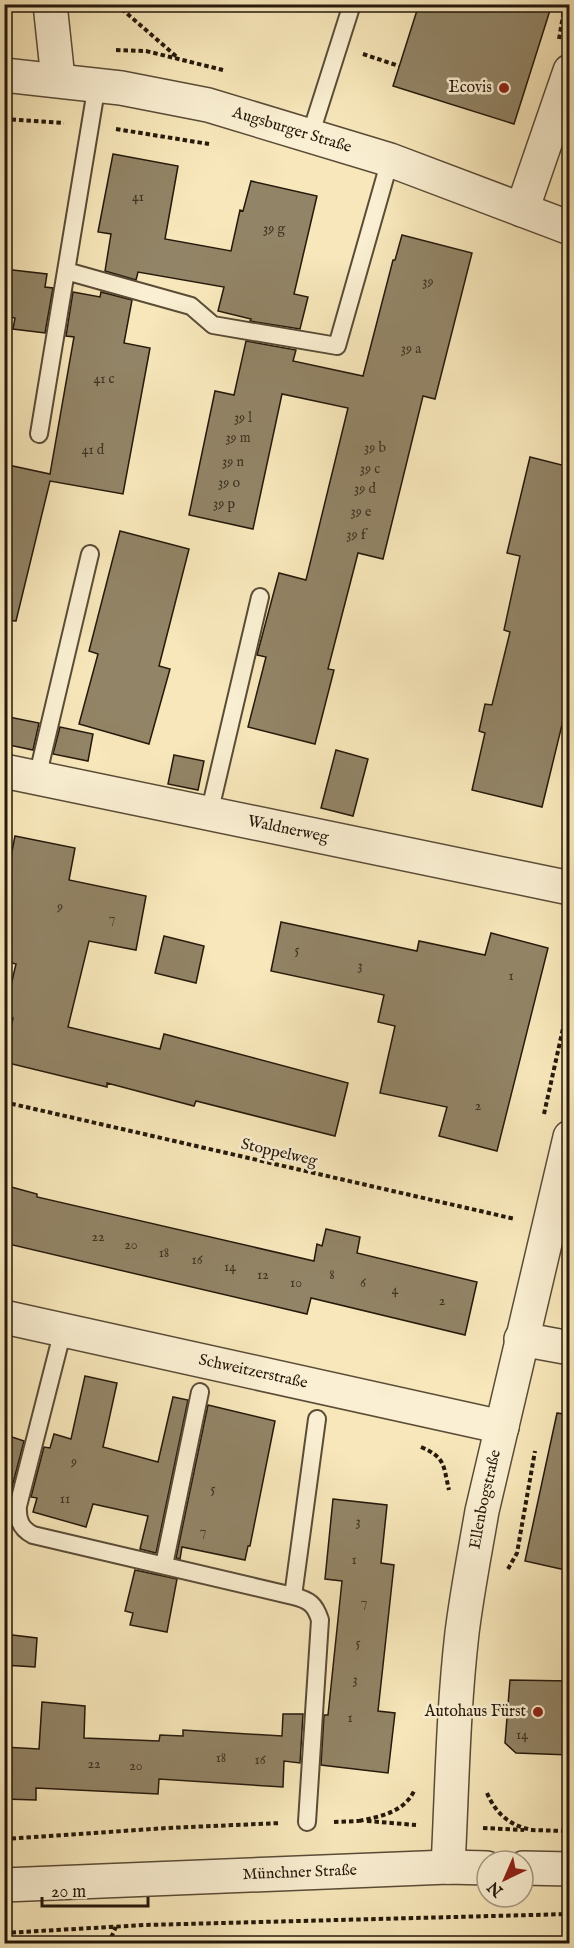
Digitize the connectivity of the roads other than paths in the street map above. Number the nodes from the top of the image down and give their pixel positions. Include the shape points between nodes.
1 (50, 4) edge
2 (352, 4) edge
3 (570, 71) edge
4 (4, 75) edge
5 (58, 80) junction
6 (97, 84) junction
7 (310, 136) junction
8 (390, 160) junction
9 (522, 210) junction
10 (570, 228) edge
11 (66, 271) junction
12 (39, 434) dead end
13 (90, 554) dead end
14 (260, 597) dead end
15 (4, 771) edge
16 (37, 778) junction
17 (209, 814) junction
18 (570, 888) edge
19 (570, 1137) edge
20 (4, 1317) edge
21 (63, 1330) junction
22 (522, 1339) junction
23 (570, 1348) edge
24 (200, 1392) dead end
25 (317, 1419) dead end
26 (502, 1427) junction
27 (164, 1565) junction
28 (293, 1596) junction
29 (307, 1822) dead end
30 (448, 1867) junction
31 (475, 1868) edge
32 (535, 1868) edge
33 (570, 1869) edge
34 (4, 1885) edge

1 - 5 street
2 - 7 lane
3 - 9 street
4 - 5 street, Augsburger Straße
5 - 6 street, Augsburger Straße
6 - 7 street, Augsburger Straße via 208,105
6 - 11 lane
7 - 8 street, Augsburger Straße
8 - 9 street, Augsburger Straße
8 - 11 lane via 337,346 213,326 191,306
9 - 10 street, Augsburger Straße
11 - 12 lane
13 - 16 lane
14 - 17 lane
15 - 16 street, Waldnerweg
16 - 17 street, Waldnerweg
17 - 18 street, Waldnerweg
19 - 22 street, Ellenbogstraße
20 - 21 street, Schweitzerstraße
21 - 26 street, Schweitzerstraße
21 - 27 lane via 18,1506 19,1522 33,1535
22 - 23 street
22 - 26 street, Ellenbogstraße
24 - 27 lane
25 - 28 lane
26 - 30 street, Ellenbogstraße via 482,1511 462,1634
27 - 28 lane
28 - 29 lane via 316,1607 320,1620
30 - 31 street, Münchner Straße
30 - 34 street, Münchner Straße
32 - 33 street

